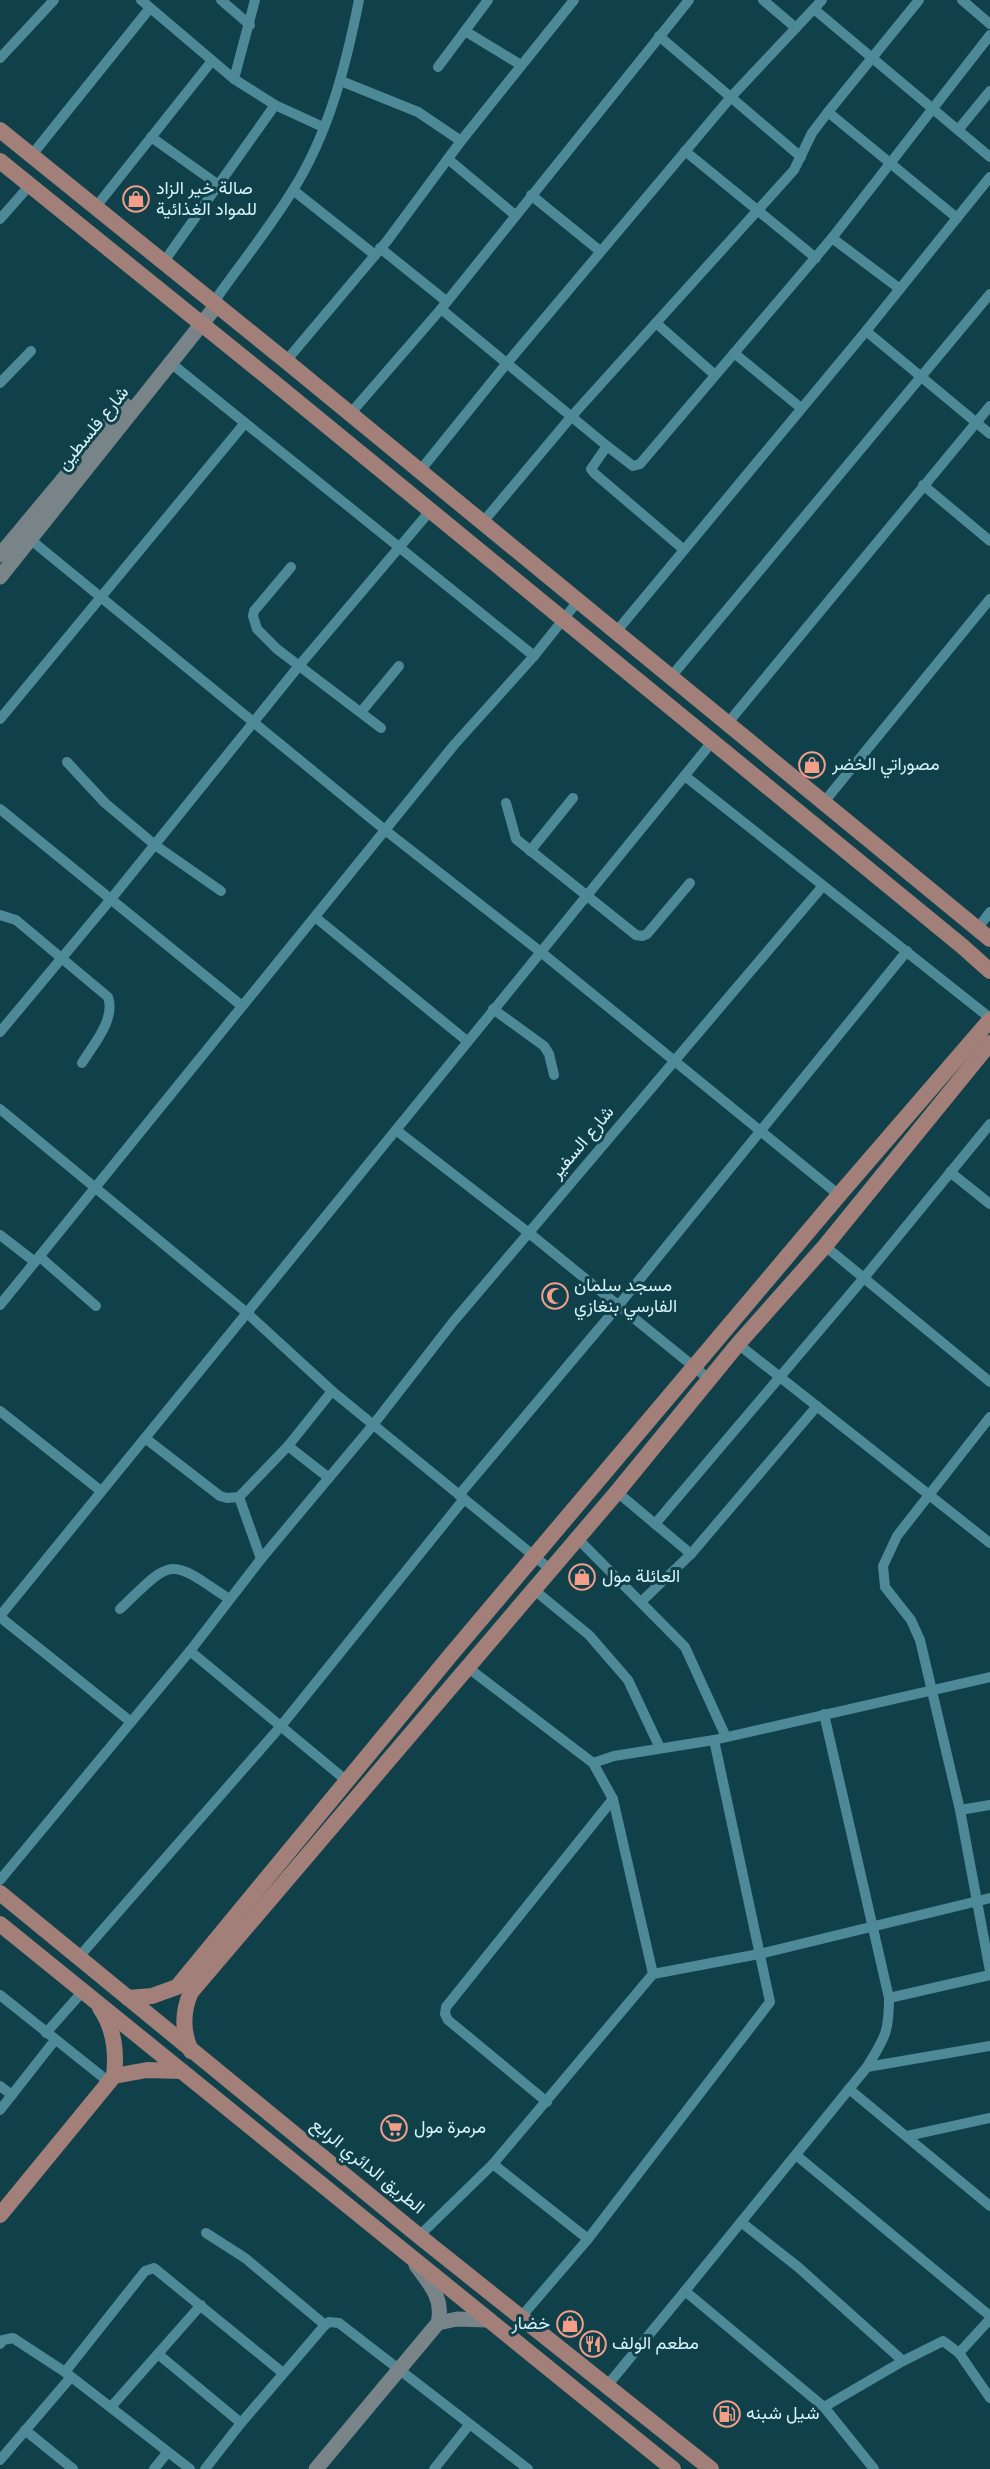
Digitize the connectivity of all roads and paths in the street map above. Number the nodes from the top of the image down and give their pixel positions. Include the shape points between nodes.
1 (54, 0) edge
2 (141, 0) edge
3 (221, 0) edge
4 (255, 0) edge
5 (359, 0) edge
6 (488, 0) edge
7 (574, 0) edge
8 (689, 0) edge
9 (763, 0) edge
10 (919, 0) edge
11 (962, 0) edge
12 (818, 4) edge
13 (150, 8) junction
14 (990, 24) edge
15 (249, 25) junction
16 (796, 28) junction
17 (465, 31) junction
18 (990, 35) edge
19 (659, 36) junction
20 (871, 57) junction
21 (0, 58) edge
22 (211, 62) junction
23 (521, 65) junction
24 (438, 67) dead end
25 (234, 80) junction
26 (341, 81) junction
27 (990, 91) edge
28 (731, 97) junction
29 (275, 105) junction
30 (933, 108) junction
31 (828, 112) junction
32 (323, 127) junction
33 (0, 130) edge
34 (958, 130) junction
35 (151, 137) junction
36 (461, 141) junction
37 (686, 151) junction
38 (31, 156) junction
39 (801, 157) junction
40 (990, 157) edge
41 (448, 159) junction
42 (0, 161) edge
43 (890, 163) junction
44 (990, 177) edge
45 (30, 185) junction
46 (220, 186) junction
47 (293, 190) junction
48 (531, 195) junction
49 (95, 208) junction
50 (758, 210) junction
51 (515, 215) junction
52 (957, 218) junction
53 (0, 219) edge
54 (832, 238) junction
55 (378, 251) junction
56 (600, 251) junction
57 (816, 258) junction
58 (163, 263) junction
59 (900, 289) junction
60 (990, 294) edge
61 (214, 301) junction
62 (443, 305) junction
63 (198, 322) junction
64 (656, 323) junction
65 (866, 331) junction
66 (31, 351) dead end
67 (734, 352) junction
68 (286, 361) junction
69 (507, 363) junction
70 (172, 364) junction
71 (715, 375) junction
72 (922, 375) junction
73 (0, 383) edge
74 (990, 406) edge
75 (801, 408) junction
76 (350, 414) junction
77 (571, 417) junction
78 (976, 422) junction
79 (245, 423) junction
80 (990, 434) edge
81 (608, 446) junction
82 (419, 472) junction
83 (923, 485) junction
84 (430, 511) junction
85 (483, 522) junction
86 (30, 540) junction
87 (990, 541) edge
88 (399, 547) junction
89 (683, 549) junction
90 (0, 555) edge
91 (291, 567) dead end
92 (0, 577) edge
93 (101, 596) junction
94 (990, 599) edge
95 (578, 601) junction
96 (562, 619) junction
97 (616, 632) junction
98 (534, 656) junction
99 (399, 666) dead end
100 (298, 667) junction
101 (670, 678) junction
102 (361, 712) junction
103 (0, 719) edge
104 (254, 721) junction
105 (727, 724) junction
106 (381, 728) dead end
107 (712, 742) junction
108 (67, 762) dead end
109 (685, 776) junction
110 (573, 798) dead end
111 (824, 802) junction
112 (506, 803) dead end
113 (0, 809) edge
114 (385, 830) junction
115 (155, 845) junction
116 (530, 851) junction
117 (690, 882) dead end
118 (822, 887) junction
119 (221, 891) dead end
120 (587, 896) junction
121 (111, 899) junction
122 (990, 912) edge
123 (0, 915) edge
124 (315, 917) junction
125 (984, 933) edge
126 (907, 951) junction
127 (542, 953) junction
128 (60, 957) junction
129 (987, 969) edge
130 (990, 982) edge
131 (242, 1006) junction
132 (492, 1010) junction
133 (990, 1019) edge
134 (0, 1032) edge
135 (467, 1041) junction
136 (990, 1043) edge
137 (673, 1062) junction
138 (82, 1063) dead end
139 (554, 1075) dead end
140 (0, 1109) edge
141 (990, 1124) edge
142 (896, 1129) junction
143 (396, 1130) junction
144 (760, 1133) junction
145 (911, 1141) junction
146 (950, 1172) junction
147 (95, 1186) junction
148 (838, 1195) junction
149 (990, 1204) edge
150 (529, 1233) junction
151 (0, 1235) edge
152 (825, 1246) junction
153 (38, 1260) junction
154 (863, 1279) junction
155 (0, 1305) edge
156 (96, 1306) dead end
157 (618, 1306) junction
158 (247, 1312) junction
159 (738, 1344) junction
160 (694, 1367) junction
161 (780, 1377) junction
162 (709, 1379) junction
163 (990, 1382) edge
164 (332, 1391) junction
165 (817, 1406) junction
166 (0, 1411) edge
167 (990, 1417) edge
168 (373, 1425) junction
169 (145, 1438) junction
170 (630, 1443) junction
171 (288, 1446) junction
172 (647, 1456) junction
173 (329, 1478) junction
174 (101, 1491) junction
175 (617, 1492) junction
176 (929, 1494) junction
177 (239, 1497) junction
178 (461, 1497) junction
179 (655, 1524) junction
180 (577, 1538) junction
181 (990, 1543) edge
182 (691, 1554) junction
183 (535, 1557) junction
184 (261, 1559) junction
185 (550, 1569) junction
186 (533, 1589) junction
187 (229, 1599) junction
188 (642, 1601) junction
189 (120, 1609) dead end
190 (0, 1616) edge
191 (190, 1651) junction
192 (467, 1667) junction
193 (990, 1677) edge
194 (932, 1690) junction
195 (824, 1714) junction
196 (131, 1722) junction
197 (281, 1726) junction
198 (726, 1737) junction
199 (714, 1740) junction
200 (660, 1748) junction
201 (593, 1763) junction
202 (347, 1781) junction
203 (613, 1799) junction
204 (990, 1804) edge
205 (960, 1810) junction
206 (0, 1880) edge
207 (0, 1893) edge
208 (990, 1898) edge
209 (977, 1902) junction
210 (0, 1924) edge
211 (872, 1926) junction
212 (759, 1954) junction
213 (78, 1958) junction
214 (990, 1973) edge
215 (653, 1974) junction
216 (83, 1991) junction
217 (0, 1995) edge
218 (128, 1998) junction
219 (890, 1998) junction
220 (96, 2001) junction
221 (51, 2036) junction
222 (990, 2046) edge
223 (191, 2051) junction
224 (867, 2067) junction
225 (181, 2071) junction
226 (112, 2079) junction
227 (0, 2086) edge
228 (849, 2089) junction
229 (12, 2095) junction
230 (547, 2102) junction
231 (0, 2110) edge
232 (990, 2118) edge
233 (907, 2136) junction
234 (796, 2155) junction
235 (493, 2164) junction
236 (990, 2206) edge
237 (0, 2215) edge
238 (741, 2222) junction
239 (206, 2233) dead end
240 (419, 2236) junction
241 (588, 2239) junction
242 (410, 2258) junction
243 (685, 2290) junction
244 (201, 2305) junction
245 (517, 2314) junction
246 (990, 2317) edge
247 (438, 2323) junction
248 (325, 2325) junction
249 (494, 2325) junction
250 (0, 2344) edge
251 (555, 2345) junction
252 (959, 2353) junction
253 (158, 2354) junction
254 (903, 2361) junction
255 (540, 2363) junction
256 (397, 2370) junction
257 (283, 2373) junction
258 (68, 2374) junction
259 (606, 2387) junction
260 (990, 2398) edge
261 (111, 2407) junction
262 (824, 2407) junction
263 (241, 2422) junction
264 (469, 2425) junction
265 (25, 2430) junction
266 (167, 2452) junction
267 (0, 2460) edge
268 (73, 2469) edge
269 (154, 2469) edge
270 (190, 2469) edge
271 (205, 2469) edge
272 (316, 2469) edge
273 (434, 2469) edge
274 (528, 2469) edge
275 (673, 2469) edge
276 (711, 2469) edge
277 (874, 2469) edge

1 - 21 street
2 - 13 street
3 - 15 street
4 - 15 street
5 - 26 street
6 - 17 street
7 - 23 street
8 - 19 street
9 - 16 street
10 - 20 street
11 - 14 street
12 - 16 street
12 - 20 street
13 - 22 street
13 - 38 street
15 - 25 street
16 - 28 street
17 - 23 street
17 - 24 street
18 - 30 street
19 - 28 street
19 - 48 street
20 - 30 street
20 - 31 street
22 - 25 street
22 - 35 street
23 - 36 street
25 - 29 street
26 - 32 street
26 - 36 street via 418,112
27 - 34 street
28 - 37 street
28 - 39 street
29 - 32 street
29 - 46 street
30 - 34 street
30 - 43 street
31 - 39 street
31 - 43 street
32 - 47 street
33 - 38 main road
34 - 40 street
35 - 46 street
35 - 49 street
36 - 41 street
37 - 50 street
37 - 56 street
38 - 49 main road
39 - 50 street
41 - 51 street
41 - 55 street
42 - 45 main road
43 - 52 street
43 - 54 street
44 - 52 street
45 - 53 street
45 - 63 main road
46 - 58 street
47 - 55 street
47 - 61 street
48 - 51 street
48 - 56 street
49 - 58 main road
50 - 57 street
50 - 64 street
51 - 62 street
52 - 59 street
54 - 57 street
54 - 59 street
55 - 62 street
55 - 68 street
56 - 69 street
57 - 67 street
58 - 61 main road
59 - 65 street
60 - 72 street
61 - 63 street, شارع فلسطين
61 - 68 main road
62 - 69 street
62 - 76 street
63 - 70 street, شارع فلسطين
63 - 84 main road
63 - 90 street, شارع فلسطين
64 - 71 street
64 - 77 street
65 - 72 street
65 - 75 street
66 - 73 street
67 - 71 street
67 - 75 street
68 - 76 main road
69 - 77 street
69 - 82 street
70 - 79 street
70 - 86 street, شارع فلسطين
71 - 81 street via 640,464 633,466
72 - 78 street
72 - 101 street
74 - 78 street
75 - 89 street
76 - 82 main road
77 - 81 street
77 - 85 street
78 - 80 street
78 - 83 street
79 - 88 street
79 - 93 street
81 - 89 street via 591,469
82 - 85 main road
83 - 87 street
83 - 105 street
84 - 88 street
84 - 96 main road
85 - 95 main road
86 - 92 street, شارع فلسطين
86 - 93 street
88 - 98 street
88 - 100 street
89 - 97 street
91 - 100 street via 253,616 257,629
93 - 103 street
93 - 104 street
94 - 111 street
95 - 96 street
95 - 97 main road
96 - 98 street
96 - 107 main road
97 - 101 main road
98 - 114 street
99 - 102 street
100 - 102 street
100 - 104 street
101 - 105 main road
102 - 106 street
104 - 114 street
104 - 115 street
105 - 111 main road
107 - 109 street
107 - 129 main road
108 - 115 street via 101,799
109 - 118 street
109 - 120 street
110 - 116 street
111 - 125 main road
112 - 116 street via 516,838
113 - 121 street
114 - 124 street
114 - 127 street
115 - 119 street
115 - 121 street
116 - 120 street
117 - 120 street via 642,936
118 - 126 street
118 - 137 street, شارع السفير
120 - 127 street
121 - 128 street
121 - 131 street
122 - 125 street
123 - 128 street via 16,920
124 - 131 street
124 - 135 street
126 - 133 street
126 - 144 street
127 - 132 street
127 - 137 street
128 - 134 street
128 - 138 street via 102,990 111,1005 109,1018
129 - 130 main road
131 - 147 street
132 - 135 street
132 - 139 street via 544,1046
133 - 142 main road
135 - 143 street
136 - 145 main road
137 - 144 street
137 - 150 street, شارع السفير
140 - 147 street
141 - 146 street
142 - 145 main road
142 - 148 main road
143 - 150 street
143 - 158 street
144 - 148 street
144 - 157 street
145 - 152 main road
146 - 149 street
146 - 154 street
147 - 153 street
147 - 158 street
148 - 160 main road
150 - 157 street
150 - 168 street, شارع السفير
151 - 153 street
152 - 154 street
152 - 159 main road
153 - 155 street
153 - 156 street
154 - 161 street
154 - 163 street
157 - 160 street
157 - 178 street
158 - 164 street
158 - 169 street
159 - 161 street
159 - 162 main road
160 - 162 street
160 - 170 main road
161 - 165 street
161 - 179 street
162 - 172 main road
164 - 168 street
164 - 171 street
165 - 176 street
165 - 182 street
166 - 174 street
167 - 176 street
168 - 173 street, شارع السفير
168 - 178 street
169 - 174 street
169 - 177 street via 220,1496
170 - 172 main road
170 - 183 main road
171 - 173 street
171 - 177 street
172 - 175 main road
173 - 184 street, شارع السفير
174 - 190 street
175 - 179 street
175 - 180 main road
176 - 181 street
176 - 194 street via 897,1536 882,1576 885,1587 916,1629
177 - 184 street
178 - 183 street
178 - 197 street
179 - 182 street
180 - 185 main road
180 - 188 street
182 - 188 street
183 - 185 street
183 - 202 main road
184 - 187 street, شارع السفير
185 - 186 main road
186 - 192 main road
186 - 200 street via 589,1635 628,1680
187 - 189 street via 188,1570 173,1568 157,1573
187 - 191 street, شارع السفير
188 - 198 street via 685,1647
190 - 196 street
191 - 196 street, شارع السفير
191 - 197 street
192 - 201 street
192 - 223 main road via 191,1992 184,2021
193 - 194 street
194 - 195 street
194 - 205 street
195 - 198 street
195 - 211 street
196 - 206 street, شارع السفير
197 - 202 street
197 - 213 street
198 - 199 street
199 - 200 street
199 - 212 street
200 - 201 street
201 - 203 street
202 - 218 main road via 177,1987 152,1996
203 - 215 street
203 - 230 street via 446,2007 448,2020
204 - 205 street
205 - 209 street
207 - 213 main road, الطريق الدائري الرابع
208 - 209 street
209 - 211 street
209 - 214 street
210 - 216 main road
211 - 212 street
211 - 219 street
212 - 215 street
212 - 241 street via 770,1996 768,2008
213 - 218 main road, الطريق الدائري الرابع
214 - 219 street
215 - 230 street
216 - 220 main road
216 - 221 street
217 - 221 street
218 - 223 main road, الطريق الدائري الرابع
219 - 224 street via 888,2030
220 - 225 main road
220 - 226 main road via 113,2037 116,2056
221 - 226 street
221 - 229 street
222 - 224 street
223 - 240 main road, الطريق الدائري الرابع
224 - 228 street
225 - 226 main road via 147,2070
225 - 242 main road
226 - 237 main road
227 - 229 street
228 - 233 street
228 - 234 street
229 - 231 street
230 - 235 street
232 - 233 street
233 - 236 street
234 - 238 street
234 - 246 street
235 - 240 street
235 - 241 street
238 - 243 street
238 - 254 street
239 - 248 street via 244,2258
240 - 245 main road, الطريق الدائري الرابع
241 - 245 street
242 - 247 street via 437,2296
242 - 249 main road
243 - 259 street
243 - 262 street
244 - 253 street
244 - 257 street
244 - 258 street via 150,2268
245 - 249 main road via 510,2323
245 - 251 main road, الطريق الدائري الرابع
246 - 252 street
247 - 249 street via 468,2318
247 - 256 street
248 - 256 street via 339,2323
248 - 257 street
249 - 255 main road
250 - 258 street via 13,2338
251 - 255 main road via 543,2351
251 - 259 main road, الطريق الدائري الرابع
252 - 254 street via 943,2341
252 - 260 street
253 - 261 street
253 - 263 street
254 - 262 street
255 - 275 main road
256 - 264 street
256 - 272 street
257 - 263 street
258 - 261 street
258 - 265 street
259 - 276 main road, الطريق الدائري الرابع
261 - 266 street
262 - 277 street
263 - 271 street
264 - 273 street
264 - 274 street
265 - 267 street
265 - 268 street
266 - 269 street
266 - 270 street

